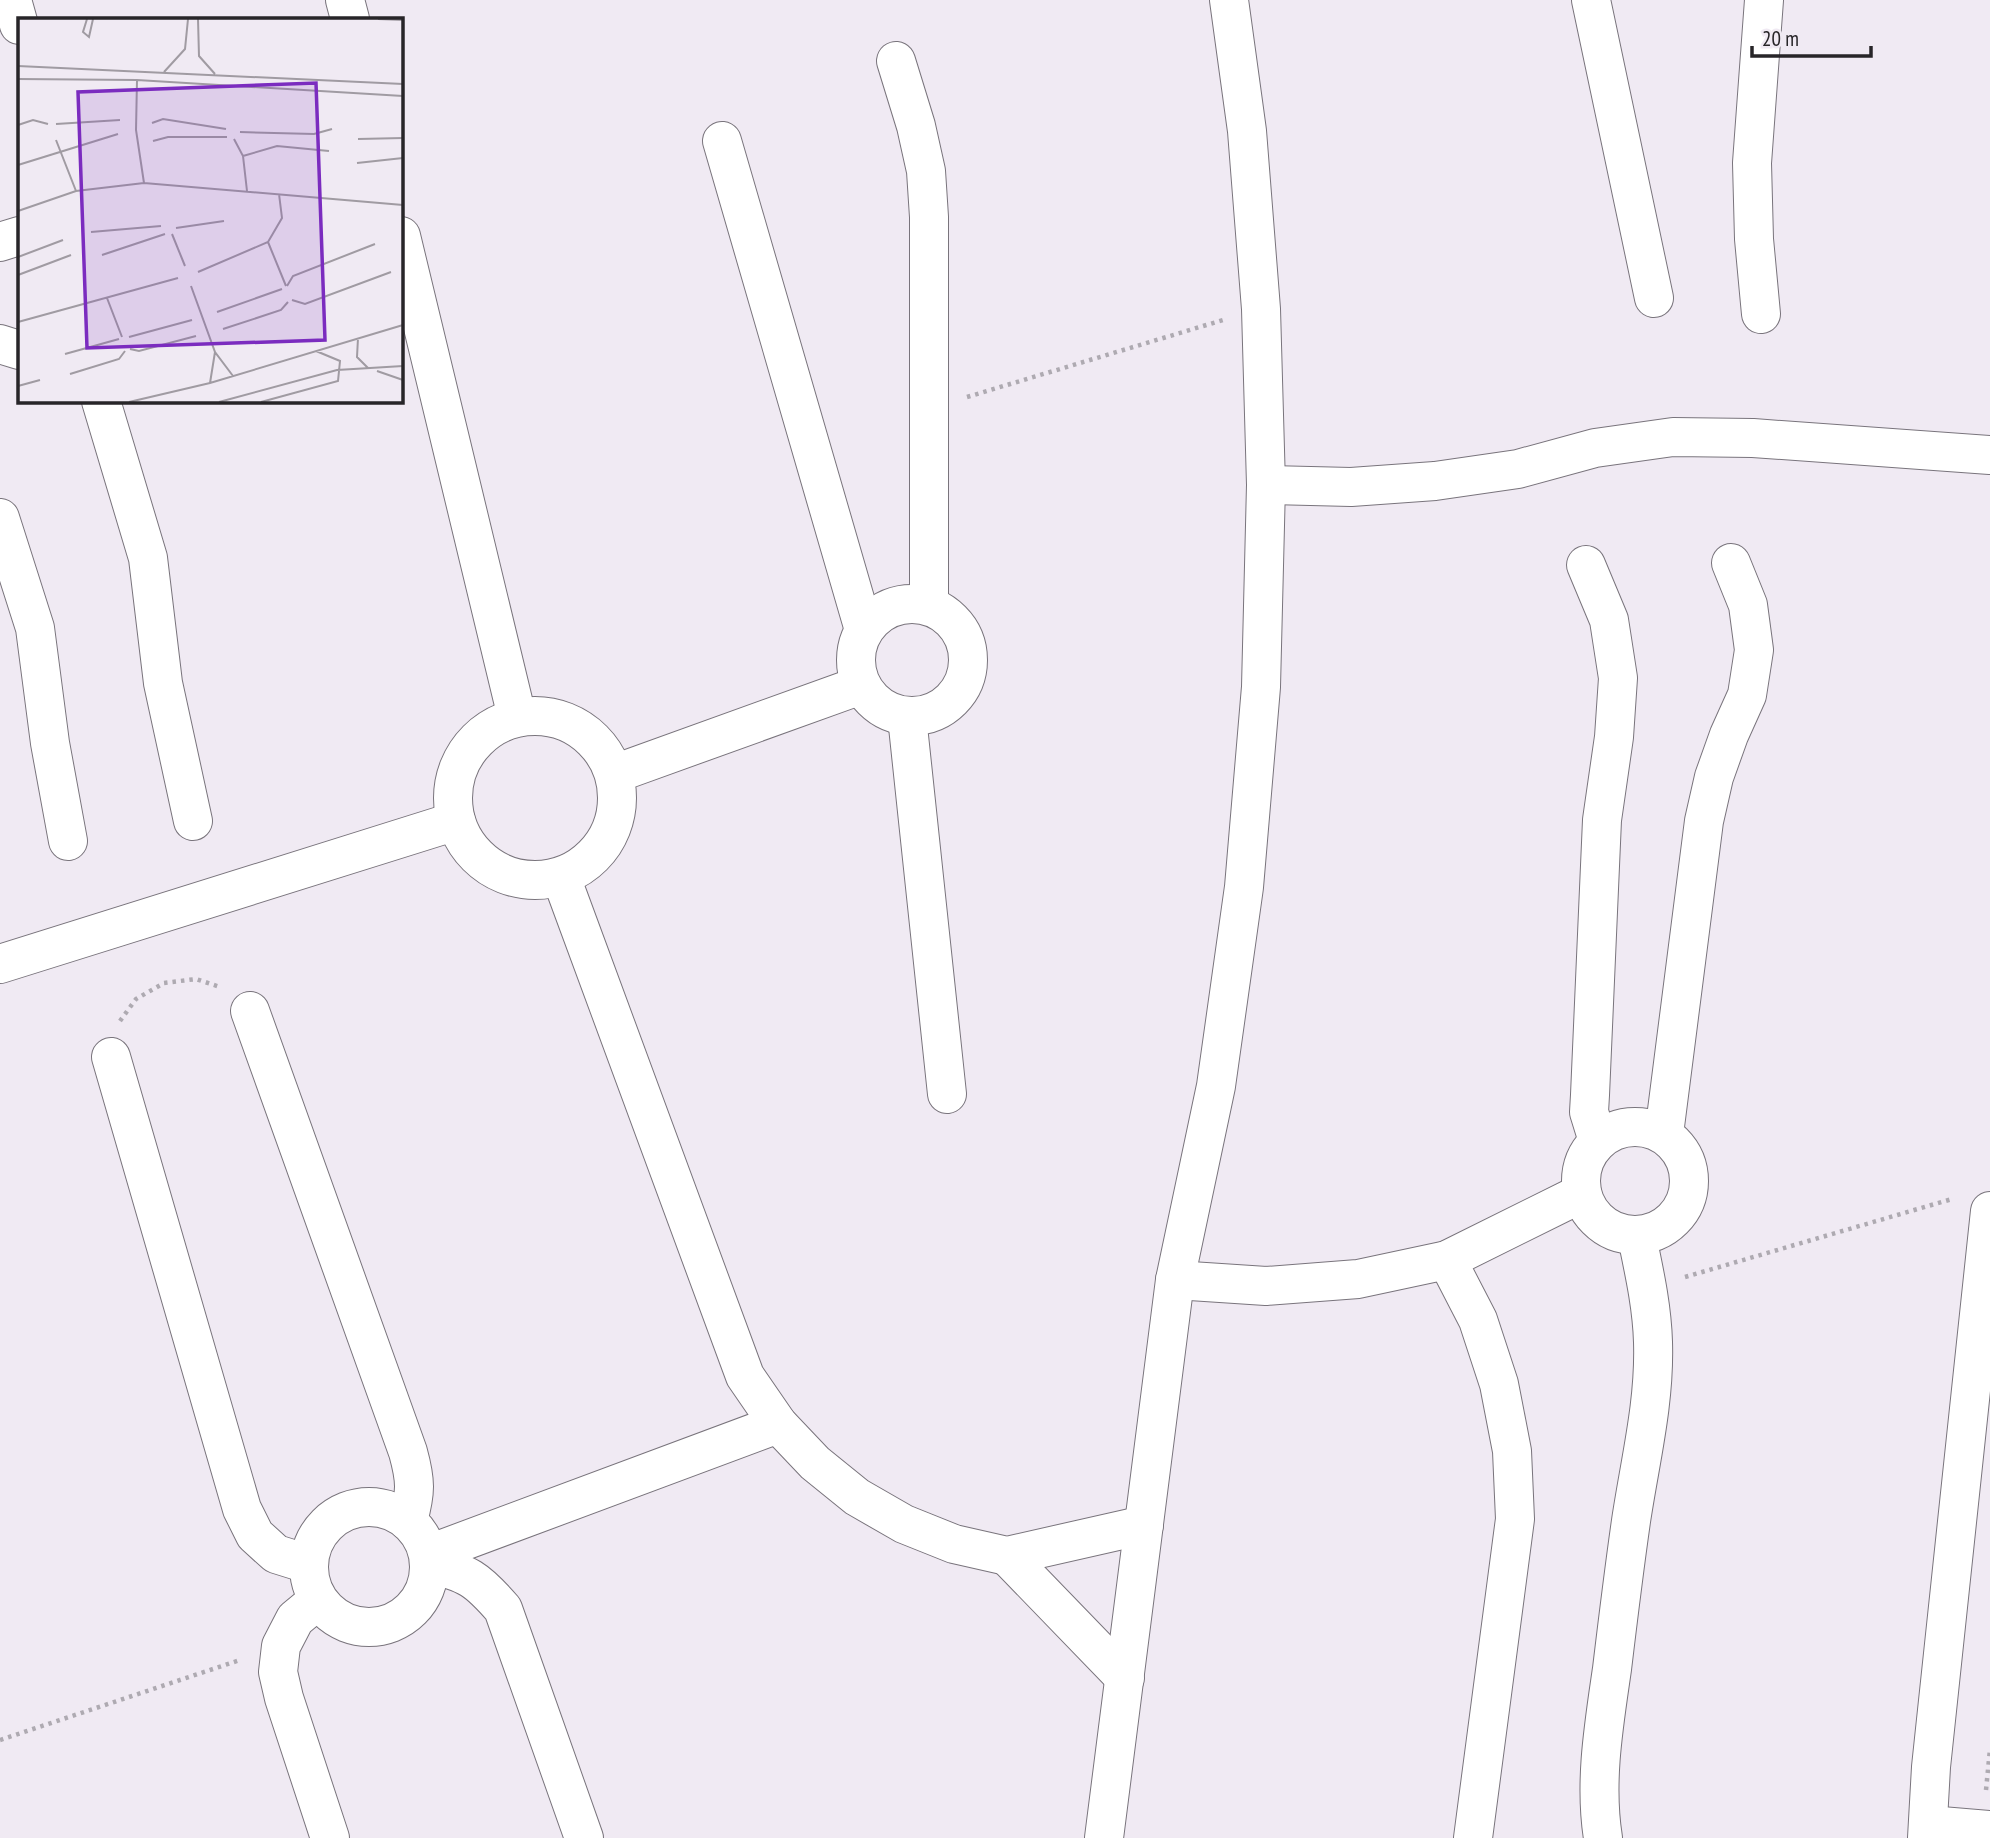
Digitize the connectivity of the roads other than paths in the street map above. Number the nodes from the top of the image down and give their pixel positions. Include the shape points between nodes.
1 (12, 0) edge
2 (345, 0) edge
3 (1229, 0) edge
4 (1591, 0) edge
5 (1764, 0) edge
6 (350, 18) edge
7 (18, 21) edge
8 (896, 61) dead end
9 (722, 141) dead end
10 (18, 236) edge
11 (402, 240) edge
12 (0, 242) edge
13 (1654, 298) dead end
14 (1761, 314) dead end
15 (0, 344) edge
16 (18, 350) edge
17 (101, 402) edge
18 (1990, 455) edge
19 (1266, 485) junction
20 (0, 518) edge
21 (1731, 563) dead end
22 (1586, 565) dead end
23 (929, 605) junction
24 (864, 630) junction
25 (861, 685) junction
26 (517, 717) junction
27 (907, 717) junction
28 (614, 774) junction
29 (194, 821) dead end
30 (456, 821) junction
31 (68, 841) dead end
32 (561, 877) junction
33 (0, 964) edge
34 (250, 1011) road end
35 (111, 1057) road end
36 (947, 1094) dead end
37 (1664, 1135) junction
38 (1598, 1141) junction
39 (1581, 1193) junction
40 (1977, 1203) edge
41 (1637, 1237) junction
42 (1447, 1260) junction
43 (1175, 1280) junction
44 (778, 1424) junction
45 (408, 1521) junction
46 (1144, 1525) junction
47 (1007, 1556) junction
48 (429, 1559) junction
49 (313, 1582) junction
50 (1125, 1678) junction
51 (1988, 1813) edge
52 (1928, 1832) edge
53 (330, 1838) edge
54 (584, 1838) edge
55 (1104, 1838) edge
56 (1473, 1838) edge
57 (1603, 1838) edge

1 - 7 street
2 - 6 street
3 - 19 street via 1247,131 1261,309
4 - 13 street
5 - 14 street via 1752,163
8 - 23 street via 926,171 929,218
9 - 24 street
10 - 12 street
11 - 26 street
15 - 16 street
17 - 29 street via 148,558 163,683
18 - 19 street via 1753,438 1673,437 1435,481 1351,487
19 - 43 street via 1261,687 1244,887 1216,1086
20 - 31 street via 35,628
21 - 37 street via 1748,604 1754,650 1747,695 1728,735 1704,821
22 - 38 street via 1609,620 1618,678 1602,820 1589,1112
23 - 24 street via 904,603 881,612
23 - 27 street via 950,617 964,636 969,659 964,682 951,702 931,714
24 - 25 street via 855,657
25 - 27 street via 880,707
25 - 28 street
26 - 28 street via 548,716 577,726 601,747
26 - 30 street via 486,731 464,755 453,787
27 - 36 street
28 - 32 street via 616,816 597,854
30 - 32 street via 467,845 486,864 509,877 535,881
30 - 33 street
32 - 44 street via 745,1376
34 - 45 street via 411,1463 415,1495
35 - 49 street via 242,1509 255,1535
37 - 38 street via 1630,1127
37 - 41 street via 1685,1161 1687,1195 1669,1224
38 - 39 street via 1583,1164
39 - 41 street via 1596,1220 1622,1235
39 - 42 street
40 - 52 street
41 - 57 street via 1648,1288 1652,1393 1602,1742 1599,1814
42 - 43 street via 1358,1279 1266,1286
42 - 56 street via 1478,1320 1499,1384 1512,1451 1515,1519
43 - 46 street
44 - 47 street via 815,1463 869,1504 954,1544
44 - 48 street
45 - 48 street via 421,1536
45 - 49 street via 389,1509 367,1506 345,1511 326,1523 314,1542
46 - 47 street
46 - 50 street
47 - 50 street
48 - 49 street via 428,1583 419,1601 405,1616 387,1625 347,1624 330,1614
48 - 54 street via 484,1586 503,1609
49 - 53 street via 281,1646 278,1672
50 - 55 street
51 - 52 street

